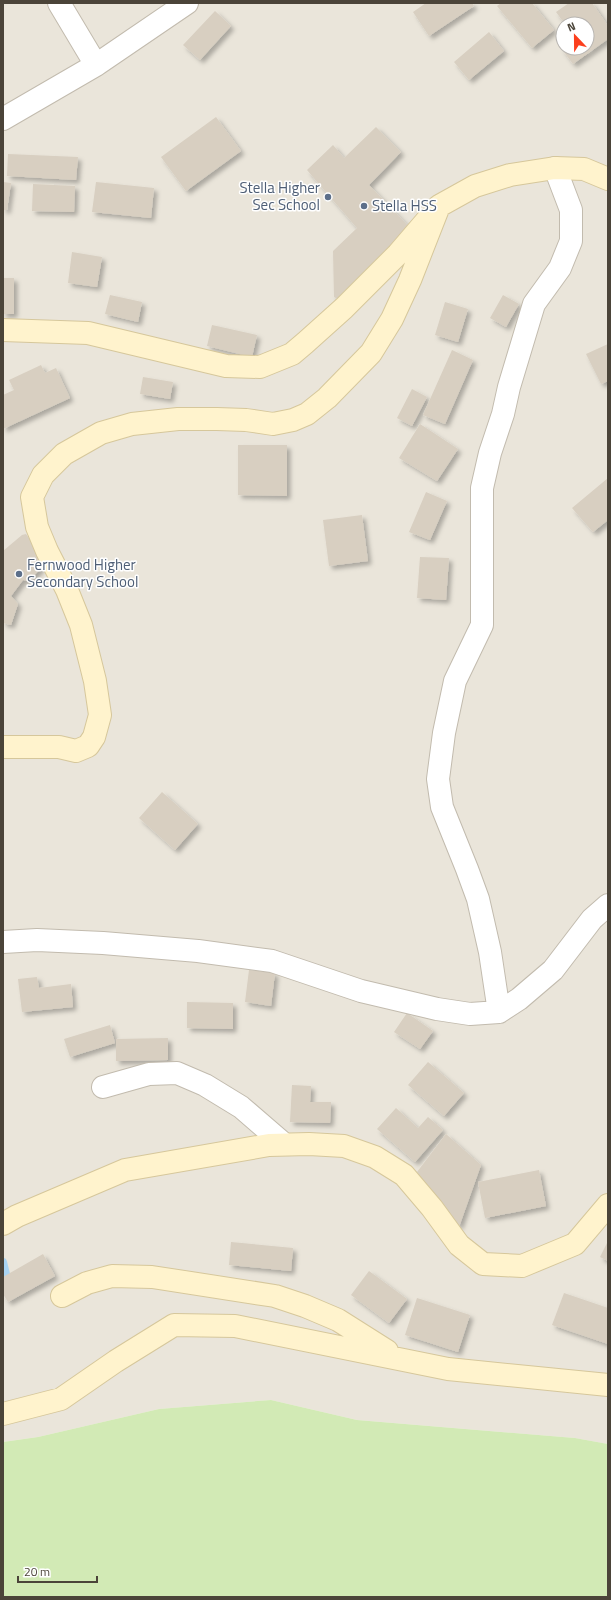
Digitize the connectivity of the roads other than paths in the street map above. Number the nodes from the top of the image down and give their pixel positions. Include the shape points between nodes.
1 (59, 3) edge
2 (187, 3) edge
3 (96, 65) junction
4 (3, 120) edge
5 (555, 168) junction
6 (608, 179) edge
7 (439, 206) junction
8 (3, 330) edge
9 (3, 747) edge
10 (608, 905) edge
11 (3, 942) edge
12 (499, 1012) junction
13 (103, 1087) dead end
14 (284, 1144) junction
15 (608, 1205) edge
16 (3, 1224) edge
17 (62, 1296) dead end
18 (398, 1358) junction
19 (608, 1385) edge
20 (3, 1414) edge

1 - 3 street
2 - 3 street
3 - 4 street
5 - 6 street via 584,169
5 - 7 street via 510,175 476,186
5 - 12 street via 570,210 571,241 560,268 534,304 490,453 482,488 482,625 455,681 438,779 442,807 478,899 490,952
7 - 8 street via 398,254 344,308 292,354 260,367 226,366 88,333
7 - 9 street via 392,319 370,353 328,398 307,414 294,420 273,424 217,419 132,424 101,433 64,454 43,475 32,497 37,527 81,625 95,681 100,715 94,737 88,746 76,751 59,747
10 - 12 street via 592,918 553,970
11 - 12 street via 37,940 103,943 198,951 272,961 361,991 437,1009 470,1014
13 - 14 street via 149,1074 177,1073 205,1085 241,1107
14 - 15 street via 344,1146 375,1157 404,1175 459,1245 483,1264 522,1266 575,1244
14 - 16 street via 125,1170
17 - 18 street via 87,1283 112,1276 152,1277 275,1296 338,1320
18 - 19 street via 448,1368
18 - 20 street via 235,1326 174,1325 61,1399

